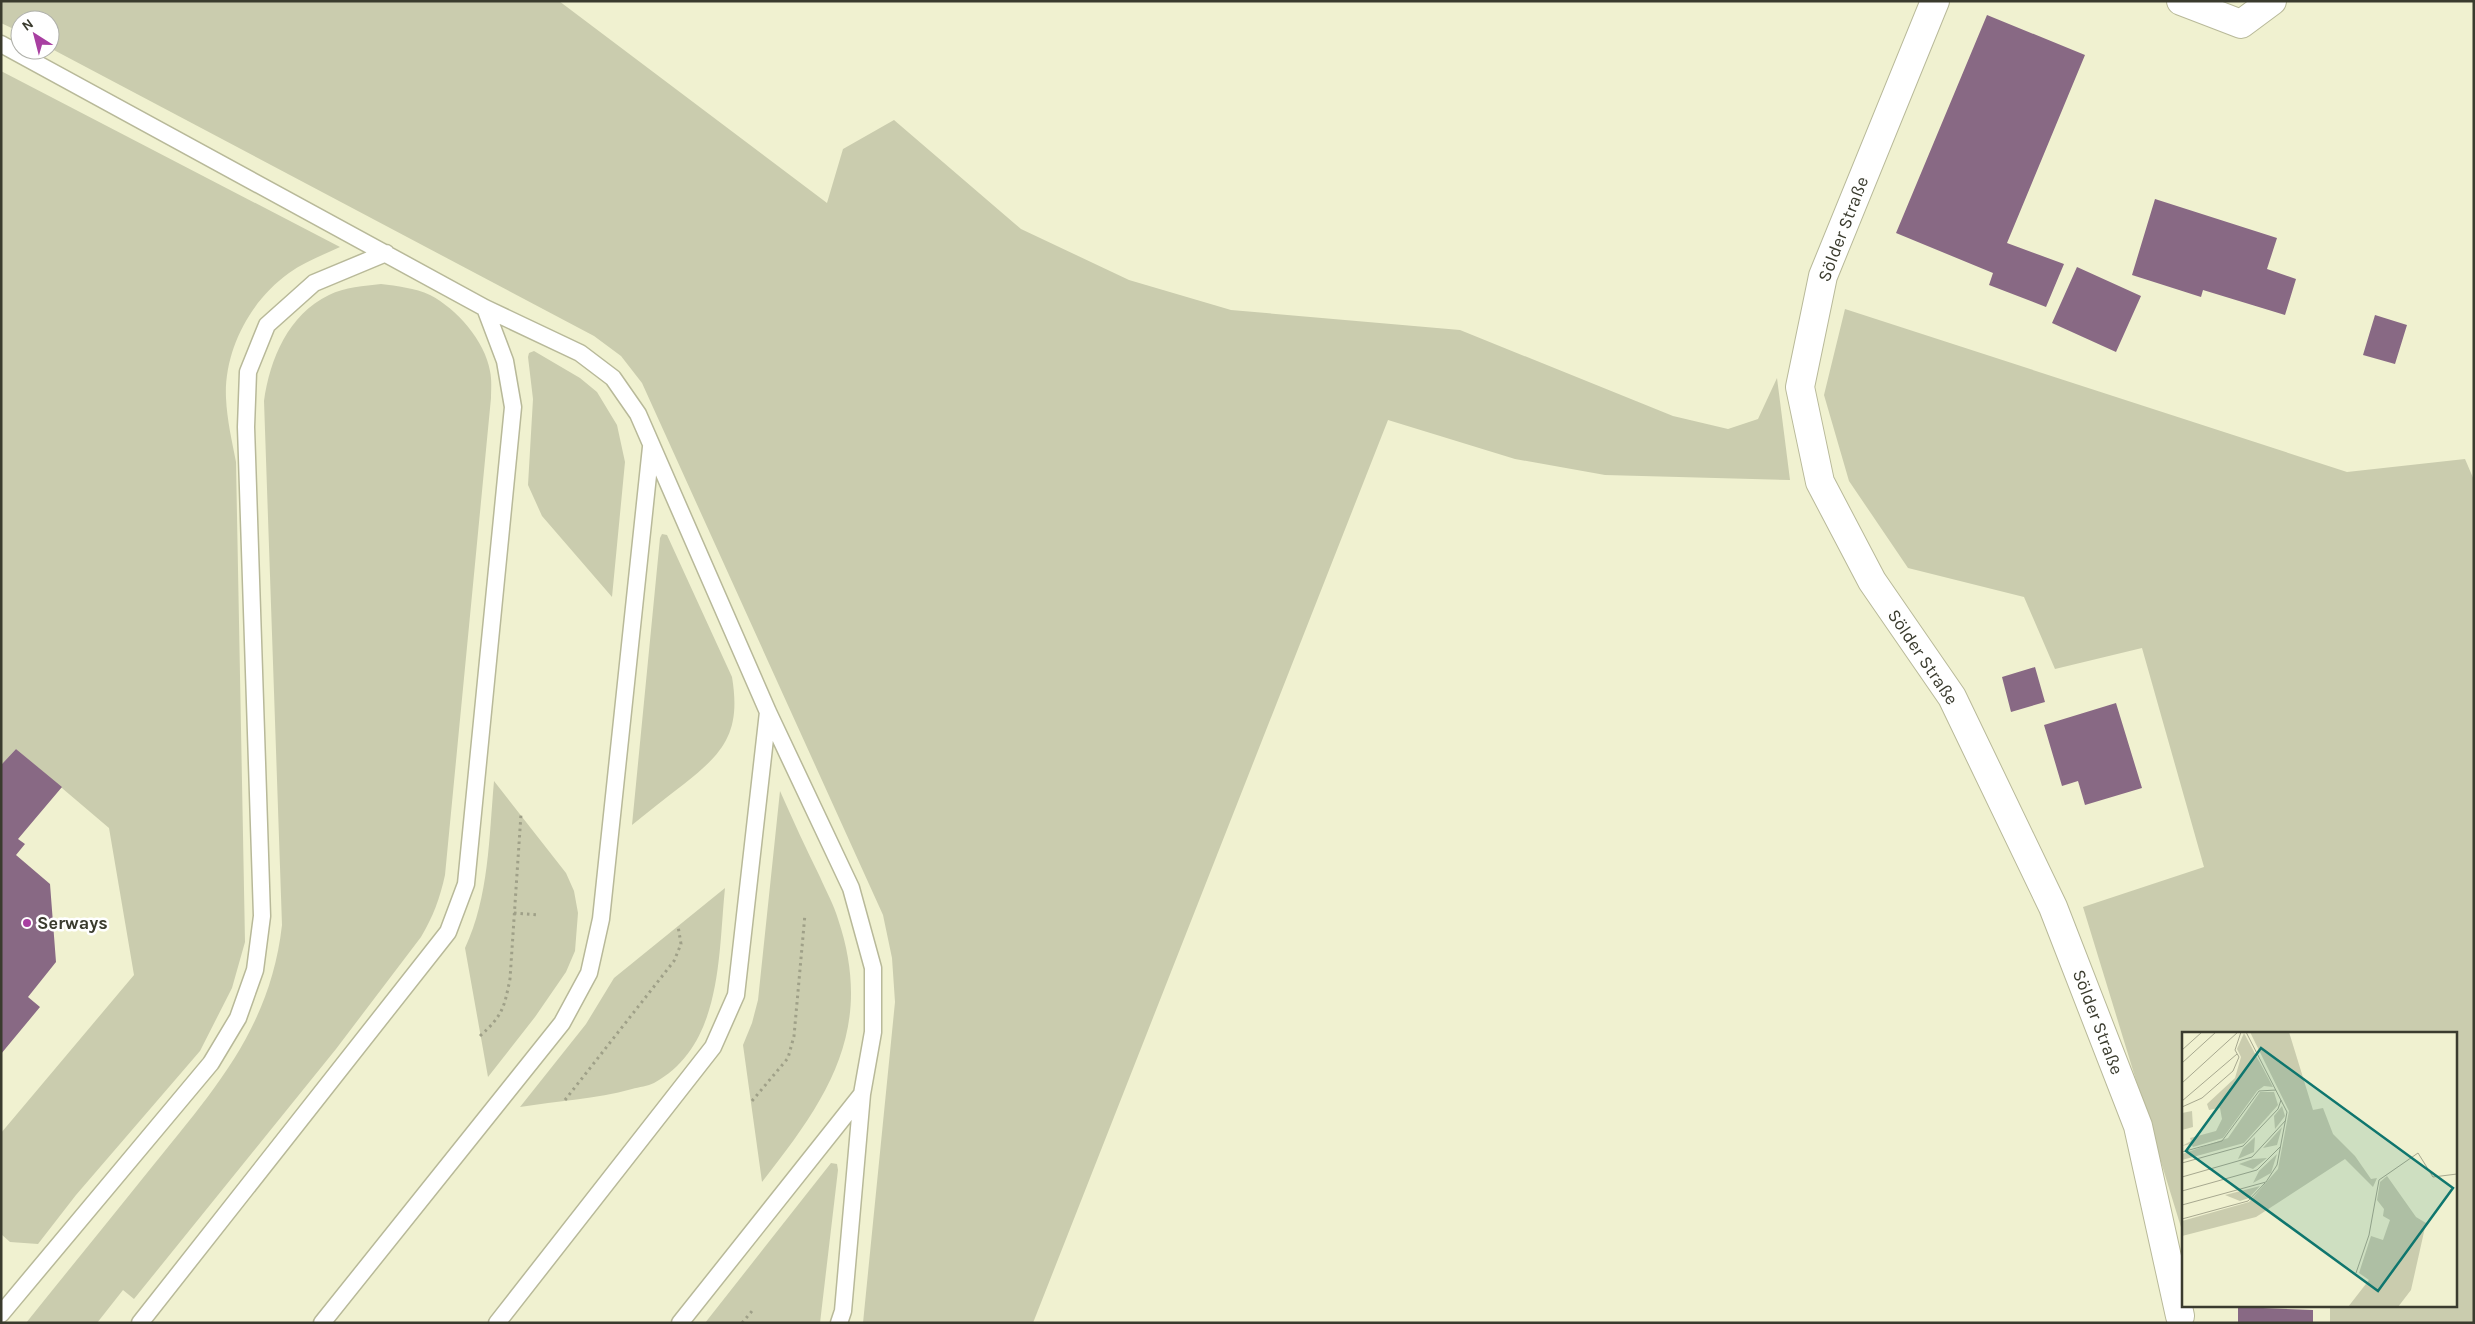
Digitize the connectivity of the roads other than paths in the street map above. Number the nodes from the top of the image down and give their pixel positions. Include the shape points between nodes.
1 (1935, 1) edge
2 (2181, 1) edge
3 (2272, 1) edge
4 (1, 44) edge
5 (386, 254) junction
6 (485, 308) junction
7 (652, 446) junction
8 (768, 712) junction
9 (862, 1094) junction
10 (1, 1314) edge
11 (2180, 1316) dead end
12 (140, 1323) edge
13 (322, 1323) edge
14 (497, 1323) edge
15 (680, 1323) edge
16 (839, 1323) edge

1 - 11 street, Sölder Straße via 1823,276 1800,387 1820,482 1872,582 1952,697 2053,907 2138,1126
2 - 3 street via 2241,24
4 - 5 lane
5 - 6 lane
5 - 10 lane via 314,283 267,325 248,372 246,427 262,916 255,970 238,1018 210,1063
6 - 7 lane via 580,353 613,378 638,414
6 - 12 lane via 505,361 513,407 466,884 448,932
7 - 8 lane
7 - 13 lane via 601,920 589,973 562,1023
8 - 9 lane via 852,888 873,968 873,1032
8 - 14 lane via 736,994 713,1047
9 - 15 lane
9 - 16 lane

